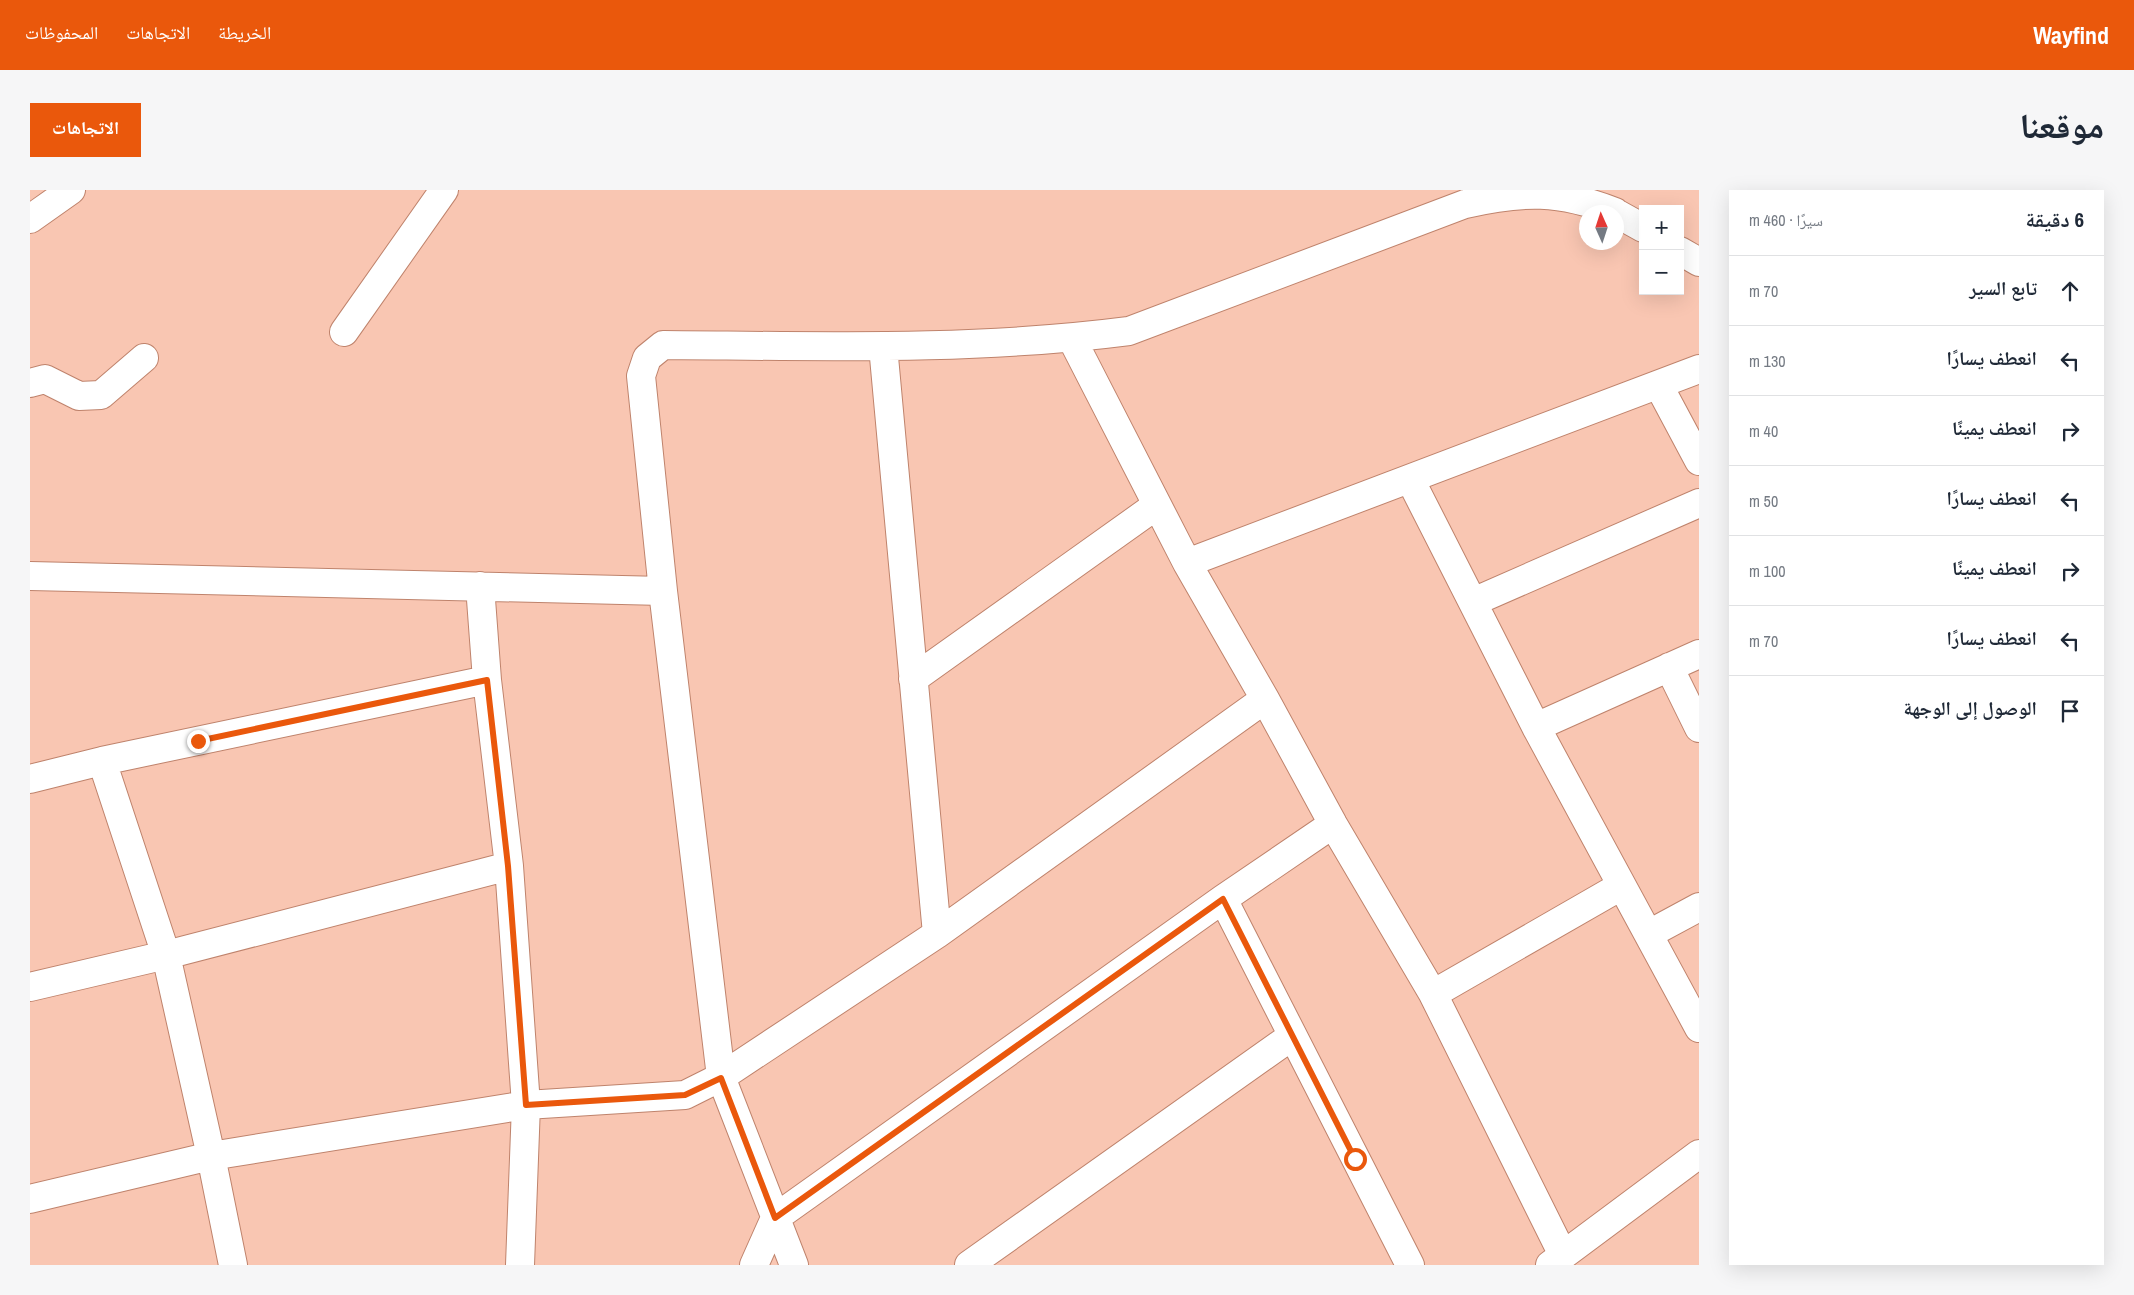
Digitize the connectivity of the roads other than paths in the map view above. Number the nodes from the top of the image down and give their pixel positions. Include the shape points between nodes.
1 (70, 190) edge
2 (444, 190) edge
3 (1599, 205) edge
4 (1624, 217) edge
5 (30, 219) edge
6 (1639, 226) edge
7 (1684, 253) edge
8 (1699, 262) edge
9 (344, 332) dead end
10 (1072, 338) junction
11 (883, 346) junction
12 (144, 358) dead end
13 (1699, 369) edge
14 (30, 383) edge
15 (1659, 386) junction
16 (1699, 461) edge
17 (1410, 479) junction
18 (1699, 503) edge
19 (1157, 505) junction
20 (1187, 562) junction
21 (30, 576) edge
22 (480, 586) junction
23 (663, 591) junction
24 (1473, 602) junction
25 (1699, 654) edge
26 (1669, 667) junction
27 (913, 679) junction
28 (487, 680) junction
29 (1265, 699) junction
30 (1536, 727) junction
31 (1699, 728) edge
32 (102, 762) junction
33 (30, 779) edge
34 (1333, 824) junction
35 (508, 866) junction
36 (1621, 886) junction
37 (1223, 899) junction
38 (1699, 907) edge
39 (937, 934) junction
40 (1649, 934) junction
41 (166, 956) junction
42 (30, 987) edge
43 (1433, 994) junction
44 (1699, 1028) edge
45 (1292, 1036) junction
46 (721, 1078) junction
47 (526, 1105) junction
48 (1699, 1154) edge
49 (211, 1156) junction
50 (30, 1199) edge
51 (775, 1218) junction
52 (1556, 1260) edge
53 (233, 1265) edge
54 (520, 1265) edge
55 (754, 1265) edge
56 (794, 1265) edge
57 (969, 1265) edge
58 (1410, 1265) edge

1 - 5 street
2 - 9 street
3 - 10 street via 1548,193 1509,194 1465,204 1129,331
4 - 6 street
7 - 8 street
10 - 11 street
10 - 19 street
11 - 23 street via 663,344 647,358 641,376
11 - 27 street
12 - 14 street via 101,395 79,396 45,379
13 - 15 street
15 - 16 street
15 - 17 street
17 - 20 street
17 - 24 street
18 - 24 street
19 - 20 street
19 - 27 street
20 - 29 street
21 - 22 street
22 - 23 street
22 - 28 street
23 - 46 street
24 - 30 street
25 - 26 street
26 - 30 street
26 - 31 street
27 - 39 street
28 - 32 street
28 - 35 street
29 - 34 street
29 - 39 street
30 - 36 street
32 - 33 street
32 - 41 street
34 - 37 street
34 - 43 street
35 - 41 street
35 - 47 street
36 - 40 street
36 - 43 street
37 - 45 street
37 - 51 street
38 - 40 street
39 - 46 street
40 - 44 street
41 - 42 street
41 - 49 street
43 - 52 street
45 - 57 street
45 - 58 street
46 - 47 street via 685,1095
46 - 51 street
47 - 49 street
47 - 54 street
48 - 52 street
49 - 50 street
49 - 53 street
51 - 55 street
51 - 56 street

